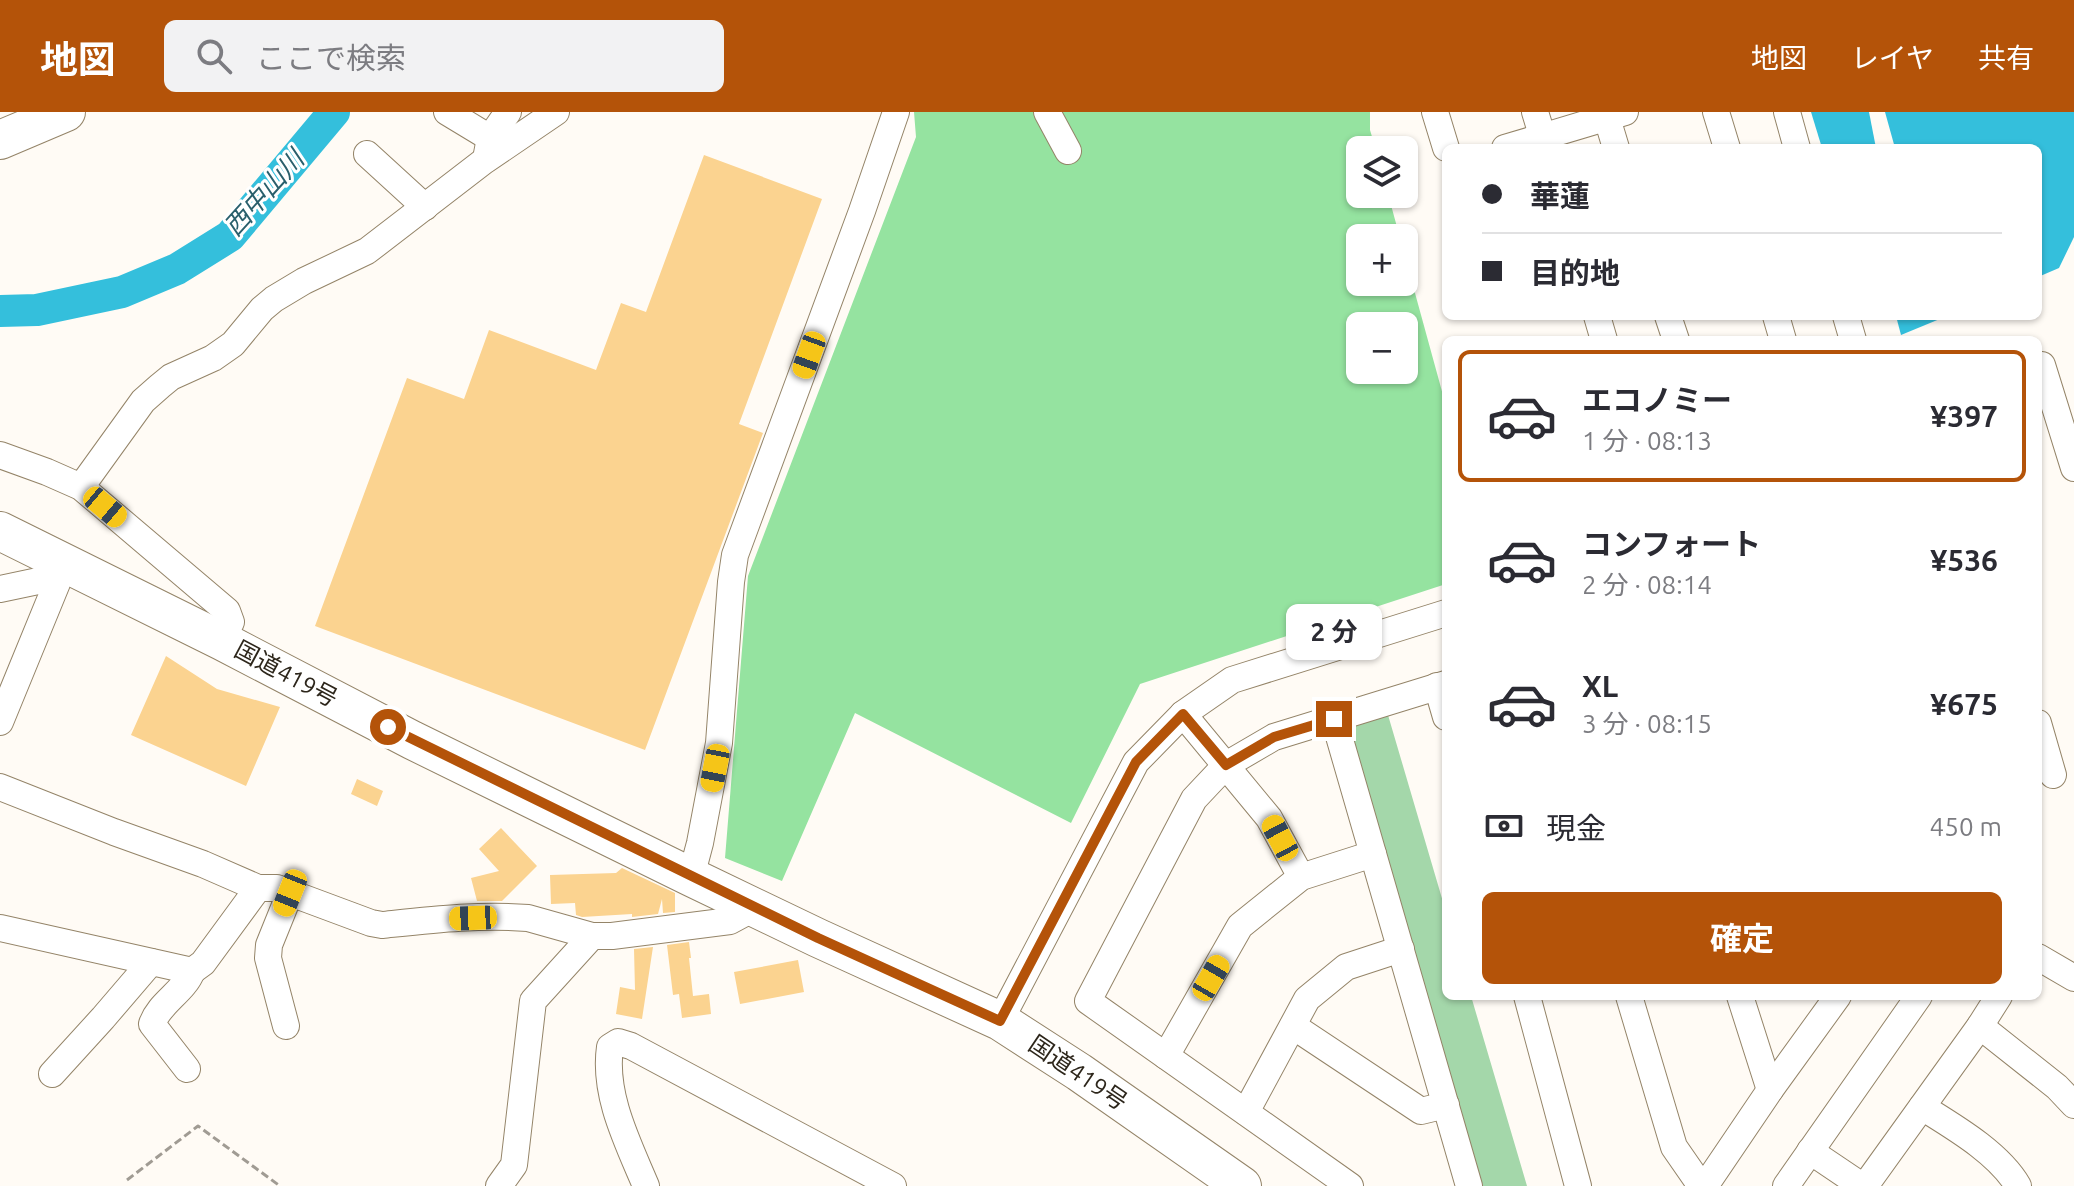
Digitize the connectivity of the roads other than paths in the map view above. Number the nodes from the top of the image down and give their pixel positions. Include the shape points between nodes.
1 (66, 112) edge
2 (447, 112) edge
3 (508, 112) edge
4 (556, 112) edge
5 (896, 112) edge
6 (1047, 112) edge
7 (1435, 112) edge
8 (1716, 112) edge
9 (1787, 112) edge
10 (1616, 115) edge
11 (1541, 132) edge
12 (0, 140) edge
13 (1445, 144) edge
14 (1514, 144) edge
15 (1616, 144) edge
16 (1726, 144) edge
17 (1796, 144) edge
18 (488, 149) junction
19 (1068, 151) dead end
20 (367, 154) dead end
21 (425, 207) junction
22 (2042, 365) edge
23 (0, 455) edge
24 (2074, 468) edge
25 (81, 487) junction
26 (0, 531) edge
27 (62, 571) junction
28 (0, 589) edge
29 (1442, 614) edge
30 (222, 641) junction
31 (1441, 685) edge
32 (1183, 714) junction
33 (1334, 719) junction
34 (0, 722) edge
35 (2042, 735) edge
36 (1226, 765) junction
37 (2055, 775) edge
38 (0, 787) edge
39 (1373, 854) junction
40 (691, 877) junction
41 (1301, 877) junction
42 (258, 888) junction
43 (290, 893) junction
44 (756, 907) junction
45 (0, 928) edge
46 (592, 936) junction
47 (1401, 949) junction
48 (2042, 959) edge
49 (151, 962) junction
50 (192, 971) junction
51 (2074, 978) edge
52 (1528, 1000) edge
53 (1630, 1000) edge
54 (1741, 1000) edge
55 (1835, 1000) edge
56 (1916, 1000) edge
57 (1996, 1000) edge
58 (1000, 1021) junction
59 (286, 1026) dead end
60 (1293, 1026) junction
61 (1980, 1026) junction
62 (1166, 1056) junction
63 (187, 1069) dead end
64 (52, 1074) dead end
65 (1770, 1090) junction
66 (1446, 1105) junction
67 (2074, 1105) edge
68 (1922, 1107) junction
69 (1246, 1112) junction
70 (1810, 1151) junction
71 (499, 1186) edge
72 (646, 1186) edge
73 (893, 1186) edge
74 (1242, 1186) edge
75 (1350, 1186) edge
76 (1469, 1186) edge
77 (1578, 1186) edge
78 (1703, 1186) edge
79 (1786, 1186) edge
80 (1863, 1186) edge
81 (2018, 1186) edge

1 - 12 highway
2 - 18 street
3 - 18 street
4 - 18 street
5 - 40 street via 735,555 719,743
6 - 19 street
7 - 13 street
8 - 16 street
9 - 17 street
10 - 11 street
10 - 15 street
11 - 14 street
18 - 21 street
20 - 21 street
21 - 25 street via 367,251 274,299 213,358 171,377 143,401
22 - 24 street
23 - 25 street
25 - 30 street via 227,611 231,622
26 - 27 highway, 国道419号
27 - 28 street
27 - 30 highway, 国道419号
27 - 34 street
29 - 32 street via 1232,680
30 - 40 highway, 国道419号
31 - 33 street
32 - 36 street
32 - 58 street via 1136,762
33 - 36 street via 1274,737
33 - 39 street
35 - 37 street
36 - 41 street via 1269,818
36 - 62 street via 1194,799 1088,1001
38 - 42 street
39 - 41 street
39 - 47 street
40 - 44 highway, 国道419号
41 - 62 street via 1240,926
42 - 43 street
42 - 50 street
43 - 46 street via 382,925 517,917
43 - 59 street via 268,958
44 - 46 street via 730,921
44 - 58 highway, 国道419号
45 - 49 street
46 - 71 street via 533,1001 514,1165
47 - 60 street via 1346,967 1307,999
47 - 66 street
48 - 51 street
49 - 50 street
49 - 64 street
50 - 63 street via 152,1024
52 - 77 street
53 - 78 street via 1674,1147
54 - 65 street
55 - 65 street
56 - 70 street
57 - 61 street
58 - 74 highway, 国道419号
60 - 66 street via 1421,1111
60 - 69 street
61 - 67 street
61 - 68 street
62 - 69 street
65 - 78 street
66 - 76 street
68 - 80 street
68 - 81 street via 1978,1144
69 - 75 street
70 - 79 street
70 - 80 street
72 - 73 street via 612,1098 608,1057 618,1042

